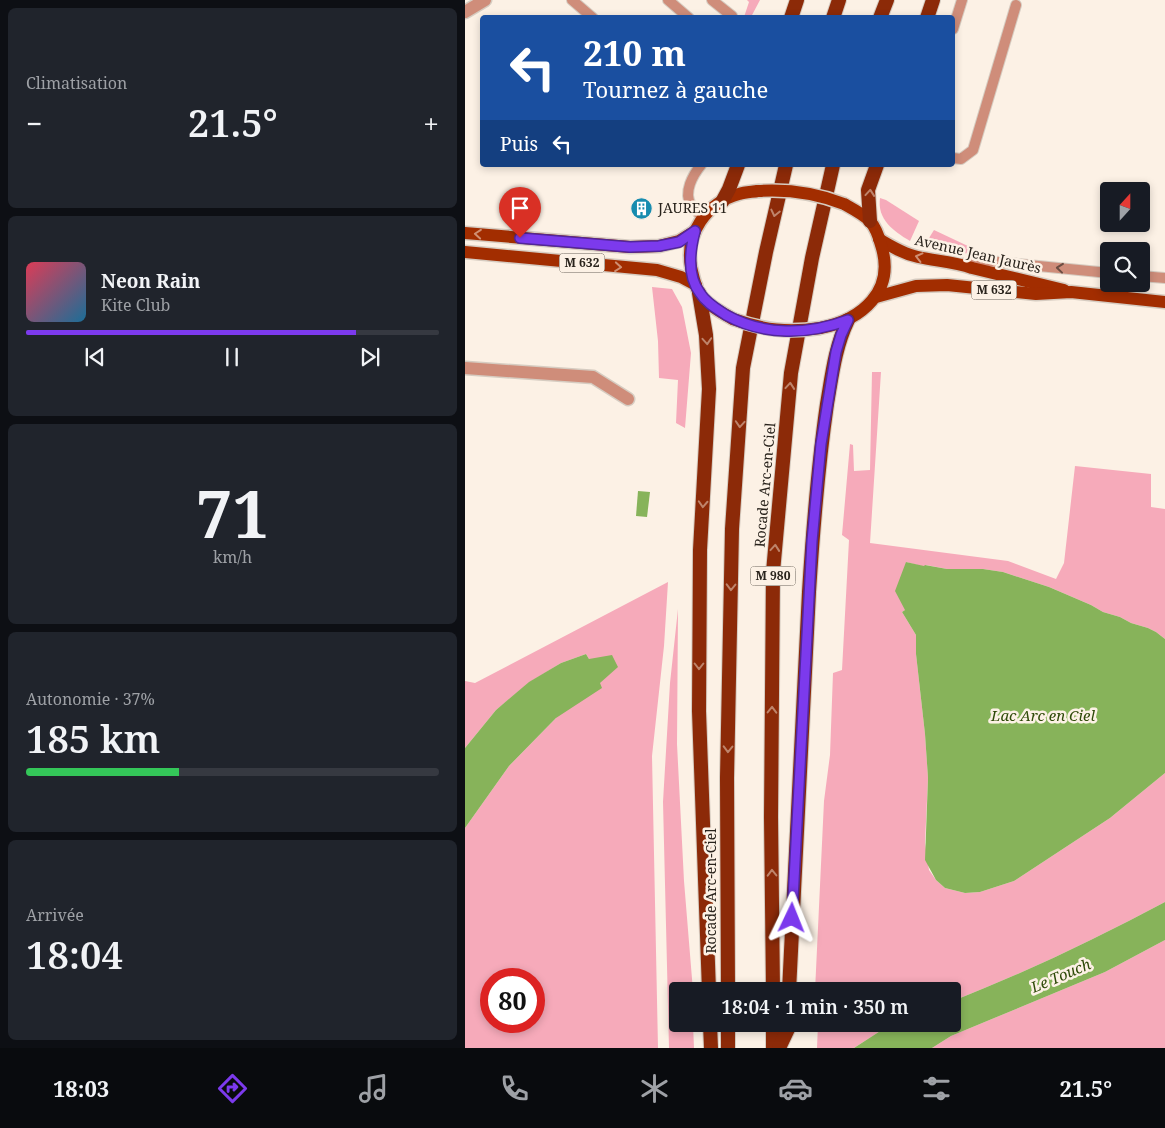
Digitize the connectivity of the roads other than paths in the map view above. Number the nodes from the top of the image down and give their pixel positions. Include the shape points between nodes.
1 (485, 0) edge
2 (572, 0) edge
3 (668, 0) edge
4 (712, 0) edge
5 (797, 0) edge
6 (839, 0) edge
7 (887, 0) edge
8 (933, 0) edge
9 (962, 0) edge
10 (1016, 4) dead end
11 (465, 12) edge
12 (590, 15) edge
13 (686, 15) edge
14 (731, 15) edge
15 (792, 15) edge
16 (834, 15) edge
17 (881, 15) edge
18 (928, 15) edge
19 (955, 23) edge
20 (955, 158) edge
21 (700, 167) edge
22 (737, 167) edge
23 (785, 167) edge
24 (833, 167) edge
25 (876, 167) edge
26 (722, 202) junction
27 (702, 217) junction
28 (870, 221) junction
29 (695, 231) junction
30 (465, 233) edge
31 (879, 240) junction
32 (465, 252) edge
33 (962, 264) junction
34 (1100, 272) edge
35 (1150, 277) edge
36 (1165, 278) edge
37 (698, 289) junction
38 (1071, 292) junction
39 (876, 297) junction
40 (1165, 302) edge
41 (848, 320) junction
42 (465, 368) edge
43 (628, 399) dead end
44 (709, 982) edge
45 (728, 982) edge
46 (773, 982) edge
47 (789, 982) edge
48 (710, 1032) edge
49 (728, 1032) edge
50 (773, 1032) edge
51 (787, 1032) edge
52 (711, 1048) edge
53 (728, 1048) edge
54 (773, 1048) edge
55 (779, 1048) edge

1 - 11 street
2 - 12 lane
3 - 13 lane
4 - 14 lane
5 - 15 highway
6 - 16 highway
7 - 17 highway
8 - 18 highway
9 - 19 lane
10 - 20 lane via 973,150 961,159
21 - 27 lane via 689,188 690,204
22 - 26 highway
23 -> 45 highway, Rocade Arc-en-Ciel / M 980 via 743,368 732,529 727,778
46 -> 24 highway, Rocade Arc-en-Ciel / M 980 via 773,572 791,373
28 -> 25 highway via 868,190
26 - 27 main road
26 - 28 main road, bridge via 738,194 758,191 806,193 844,204
27 - 29 main road
28 - 31 main road
29 -> 30 main road, M 632 via 679,242 630,247
29 - 37 main road via 690,258
33 -> 31 main road, Avenue Jean Jaurès / M 632 via 917,256
31 - 39 main road via 885,267
32 -> 37 main road, M 632 via 657,270 681,277
34 -> 33 lane via 979,260
33 - 38 main road, Avenue Jean Jaurès / M 632
35 - 36 lane
37 - 41 main road, bridge via 715,309 758,328 800,331
37 -> 44 highway via 706,335 709,389 700,550 699,711
38 - 39 main road, Avenue Jean Jaurès / M 632 via 1036,294 947,285 916,286
38 - 40 main road, Avenue Jean Jaurès / M 632
39 - 41 main road
41 - 47 highway via 836,352 831,379 812,541
42 - 43 street via 593,377
48 - 52 highway
49 - 53 highway
50 - 54 highway
51 - 55 highway

